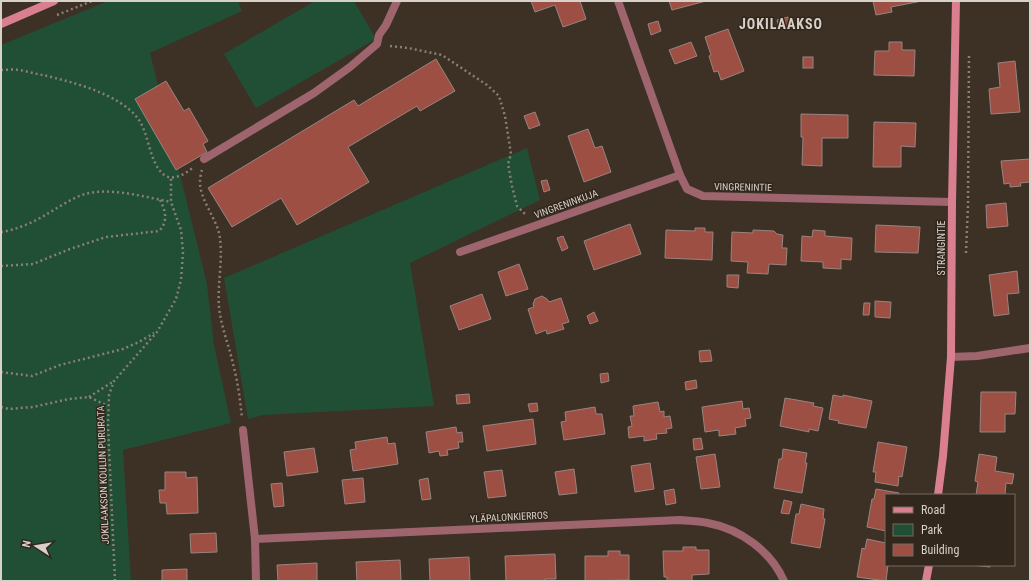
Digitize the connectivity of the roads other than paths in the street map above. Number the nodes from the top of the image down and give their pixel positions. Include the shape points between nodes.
1 (54, 1) edge
2 (397, 1) edge
3 (618, 1) edge
4 (956, 1) edge
5 (1, 24) edge
6 (204, 159) road end
7 (680, 174) junction
8 (952, 202) junction
9 (460, 252) dead end
10 (1030, 348) edge
11 (951, 357) junction
12 (243, 430) road end
13 (938, 494) edge
14 (255, 539) junction
15 (929, 566) edge
16 (256, 581) edge
17 (784, 581) edge
18 (926, 581) edge

1 - 5 street
2 - 6 street via 377,44 350,67 314,93
3 - 7 street, VINGRENINTIE
4 - 8 street, STRANGINTIE
7 - 8 street, VINGRENINTIE via 687,189 703,196
7 - 9 street, VINGRENINKUJA
8 - 11 street, STRANGINTIE
10 - 11 street
11 - 13 street, STRANGINTIE
12 - 14 street
14 - 16 street
14 - 17 street, YLÄPALONKIERROS via 680,520 709,523 741,535 759,547
15 - 18 street

